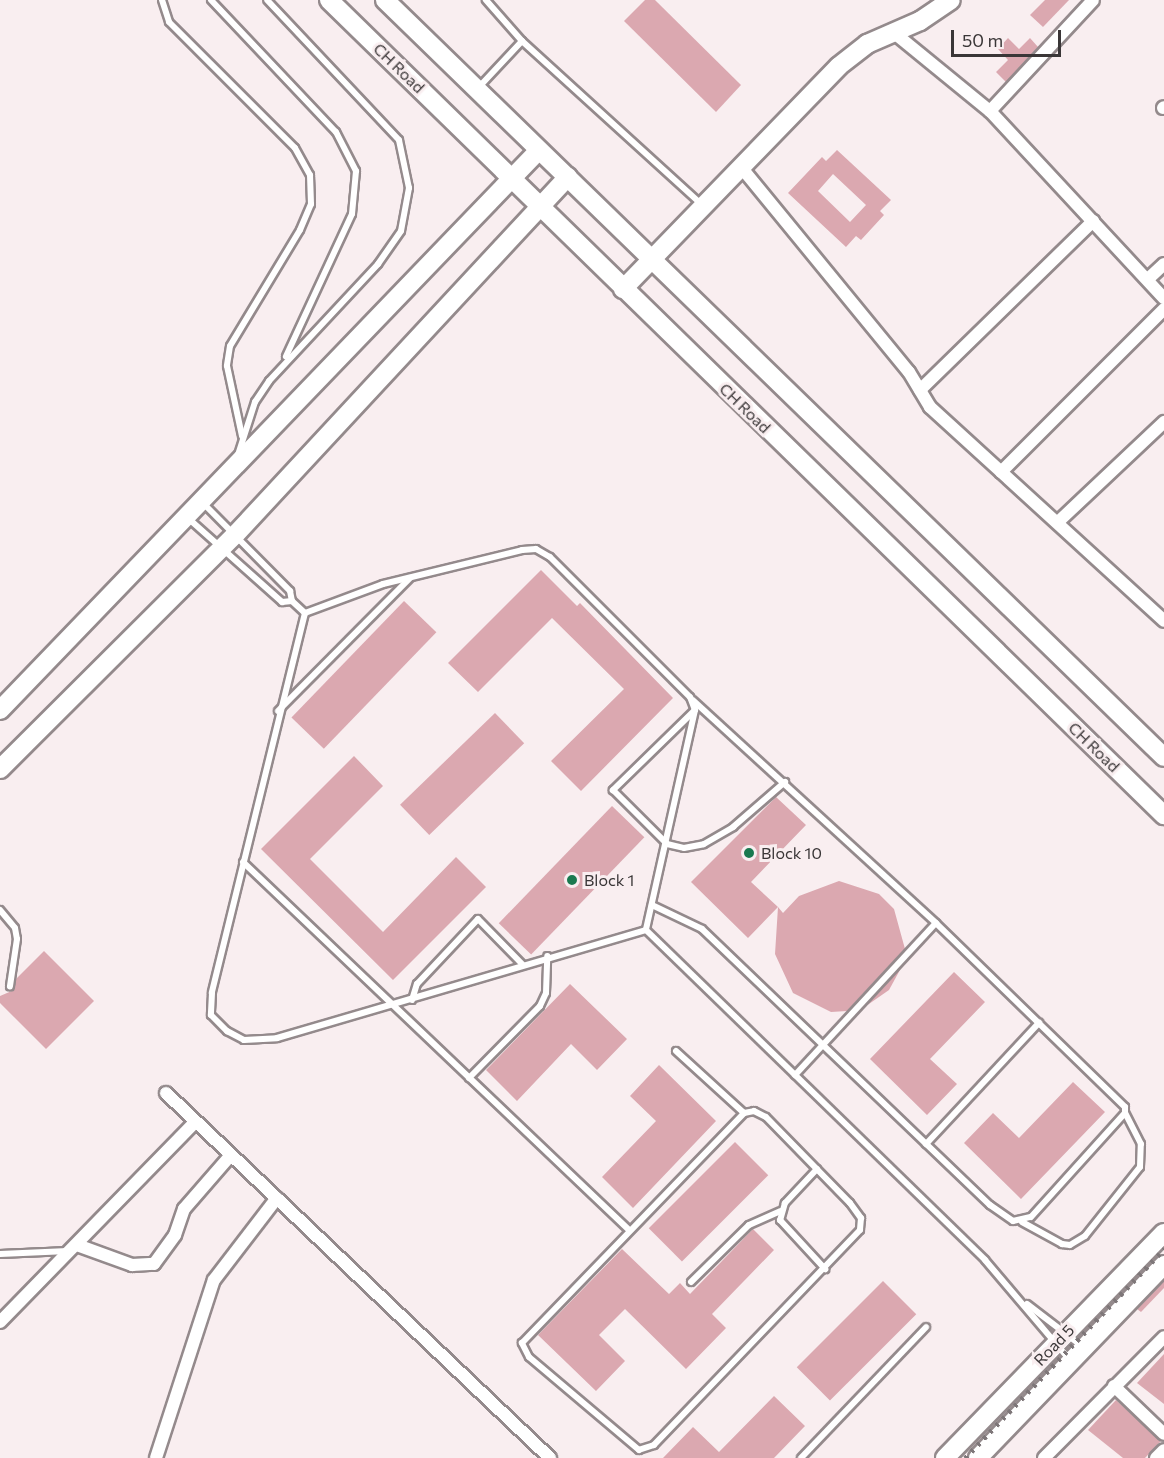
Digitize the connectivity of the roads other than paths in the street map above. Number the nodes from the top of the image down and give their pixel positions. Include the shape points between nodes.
1 (162, 0) edge
2 (211, 0) edge
3 (267, 0) edge
4 (330, 0) edge
5 (385, 0) edge
6 (486, 0) edge
7 (951, 0) edge
8 (1093, 0) edge
9 (893, 32) junction
10 (522, 40) junction
11 (477, 90) junction
12 (990, 111) junction
13 (538, 150) junction
14 (741, 167) junction
15 (568, 177) junction
16 (512, 178) junction
17 (703, 206) junction
18 (538, 208) junction
19 (1093, 221) junction
20 (651, 259) junction
21 (1164, 264) edge
22 (1148, 279) junction
23 (623, 289) junction
24 (1164, 298) edge
25 (1164, 309) edge
26 (283, 363) junction
27 (920, 390) junction
28 (1164, 422) edge
29 (242, 436) junction
30 (235, 467) junction
31 (1001, 472) junction
32 (203, 503) junction
33 (189, 519) junction
34 (1058, 522) junction
35 (235, 535) junction
36 (219, 551) junction
37 (411, 577) junction
38 (292, 601) junction
39 (305, 613) junction
40 (1164, 621) edge
41 (690, 697) junction
42 (0, 710) edge
43 (695, 710) junction
44 (278, 712) junction
45 (1164, 757) edge
46 (0, 769) edge
47 (785, 782) junction
48 (1164, 814) edge
49 (667, 844) junction
50 (243, 862) junction
51 (652, 904) junction
52 (0, 910) edge
53 (936, 923) junction
54 (646, 930) junction
55 (547, 956) junction
56 (522, 964) junction
57 (10, 986) dead end
58 (412, 1000) junction
59 (394, 1006) junction
60 (1039, 1023) junction
61 (823, 1045) junction
62 (676, 1051) dead end
63 (795, 1075) junction
64 (469, 1078) junction
65 (166, 1093) dead end
66 (744, 1113) junction
67 (1125, 1113) junction
68 (194, 1123) junction
69 (926, 1144) junction
70 (230, 1156) junction
71 (817, 1169) junction
72 (277, 1197) junction
73 (780, 1211) junction
74 (1022, 1222) junction
75 (629, 1230) junction
76 (1164, 1233) edge
77 (75, 1247) junction
78 (0, 1254) edge
79 (1164, 1265) edge
80 (825, 1269) junction
81 (691, 1282) dead end
82 (1024, 1302) junction
83 (0, 1322) edge
84 (926, 1327) dead end
85 (1164, 1337) edge
86 (1061, 1338) junction
87 (1084, 1349) junction
88 (1071, 1362) junction
89 (1114, 1386) junction
90 (1164, 1434) edge
91 (639, 1450) junction
92 (1164, 1450) edge
93 (156, 1458) edge
94 (550, 1458) edge
95 (647, 1458) edge
96 (801, 1458) edge
97 (945, 1458) edge
98 (978, 1458) edge
99 (1044, 1458) edge
100 (1156, 1458) edge

1 - 29 lane via 169,21 295,148 310,175 311,204 300,230 230,346 227,366
2 - 26 lane via 336,132 356,171 352,214
3 - 26 lane via 399,140 409,188 401,231 378,264
4 - 16 street, CH Road
5 - 11 street
6 - 10 lane
7 - 9 street via 926,18
8 - 12 street
9 - 12 street
9 - 14 street via 867,44 839,66
10 - 11 lane
10 - 17 lane
11 - 13 street
12 - 19 street
13 - 15 street
13 - 16 street
14 - 17 street
14 - 27 street
15 - 18 street
15 - 20 street
16 - 18 street, CH Road
16 - 30 street
17 - 20 street
18 - 23 street, CH Road
18 - 35 street
19 - 22 street
19 - 27 street
20 - 23 street
20 - 45 street
21 - 22 street
22 - 24 street
23 - 48 street, CH Road
25 - 31 street
26 - 29 lane via 255,402
27 - 31 street via 943,420
28 - 34 street
29 - 30 lane
30 - 32 street
31 - 34 street
32 - 33 street
32 - 35 lane
33 - 36 lane
33 - 42 street
34 - 40 street
35 - 36 street
35 - 38 lane via 290,591
36 - 38 lane via 282,603
36 - 46 street
37 - 39 lane
37 - 41 lane via 536,549 550,557
37 - 44 lane
38 - 39 lane
39 - 44 lane
41 - 43 lane
41 - 47 lane
43 - 49 lane
43 - 49 lane via 614,790
44 - 50 lane
47 - 49 lane via 733,827 704,844 684,848
47 - 53 lane
49 - 51 lane
50 - 59 lane
50 - 59 lane via 212,993 211,1016 244,1040 277,1038
51 - 54 lane
51 - 61 lane via 702,929
52 - 57 lane via 15,928 17,939
53 - 60 lane
53 - 61 lane
54 - 55 lane
54 - 63 lane
55 - 56 lane
55 - 64 lane via 546,993 540,1006
56 - 58 lane
56 - 58 lane via 478,918 417,984
58 - 59 lane
59 - 64 lane
60 - 67 lane via 1125,1107
60 - 69 lane
61 - 63 lane
61 - 69 lane
62 - 66 lane
63 - 82 lane
64 - 75 lane
65 - 68 street
66 - 71 lane via 754,1111 766,1117
66 - 75 lane
67 - 74 lane
67 - 74 lane via 1141,1144 1140,1167 1085,1236 1070,1245 1062,1244
68 - 70 street
68 - 77 street
69 - 74 lane via 1006,1218
70 - 72 street
70 - 77 street via 184,1209 175,1235 154,1264 132,1265
71 - 73 lane
71 - 80 lane via 861,1218 852,1242
72 - 93 street via 214,1280
72 - 94 street
73 - 80 lane via 784,1229
73 - 81 lane via 749,1225
75 - 91 lane via 522,1343 529,1358
76 - 86 street, Road 5
77 - 78 lane
77 - 83 street
79 - 87 street, Road 5
80 - 91 lane via 654,1444
82 - 86 lane
82 - 86 lane
84 - 96 lane
85 - 89 street
86 - 87 lane
86 - 88 lane
86 - 97 street, Road 5
87 - 88 street, Road 5
88 - 98 street, Road 5
89 - 90 street
89 - 99 street
91 - 95 lane
92 - 100 street

